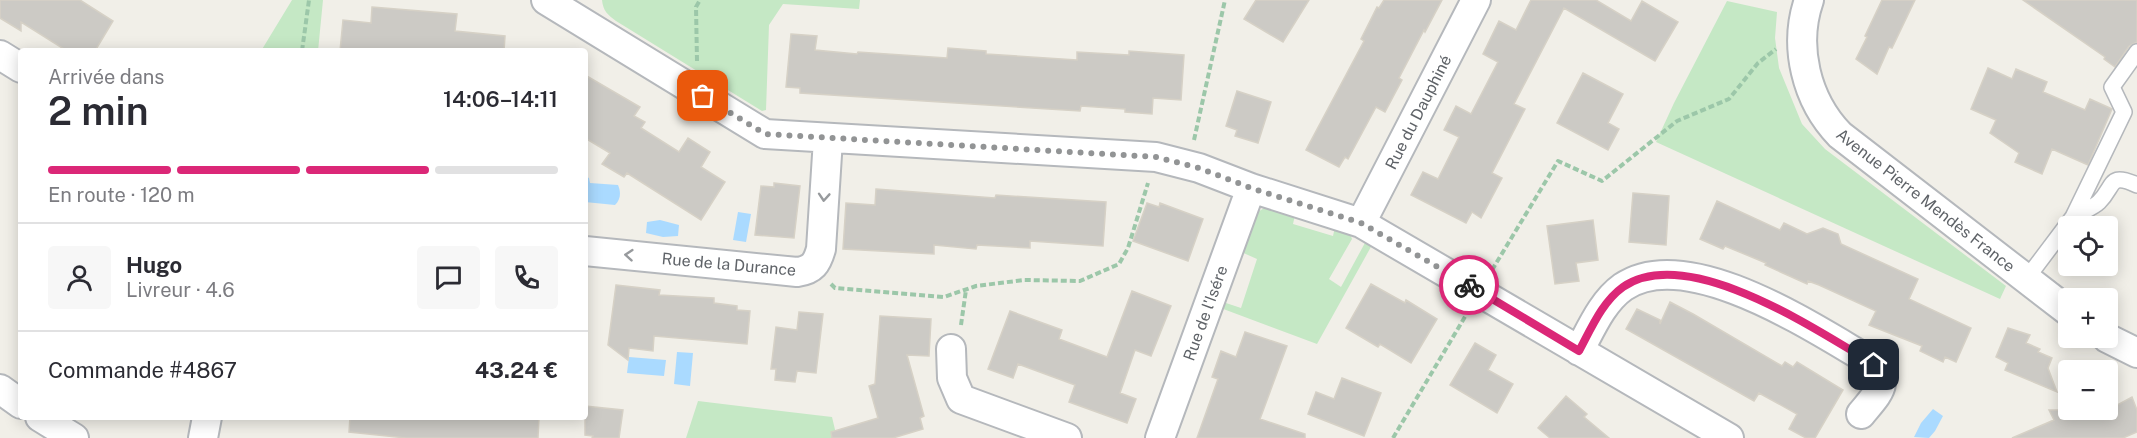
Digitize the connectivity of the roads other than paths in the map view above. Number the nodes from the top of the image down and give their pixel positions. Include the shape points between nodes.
1 (546, 0) edge
2 (1476, 0) edge
3 (1809, 0) edge
4 (2137, 52) edge
5 (0, 55) edge
6 (18, 66) edge
7 (828, 139) junction
8 (2137, 185) edge
9 (1251, 188) junction
10 (2073, 216) joint
11 (1361, 223) junction
12 (2058, 236) edge
13 (588, 251) edge
14 (2027, 278) junction
15 (2058, 303) edge
16 (2118, 339) edge
17 (2137, 341) edge
18 (2118, 343) edge
19 (951, 350) dead end
20 (1579, 351) junction
21 (2137, 353) edge
22 (0, 389) edge
23 (18, 402) edge
24 (1861, 414) dead end
25 (45, 420) edge
26 (206, 420) edge
27 (74, 438) edge
28 (203, 438) edge
29 (1067, 438) edge
30 (1160, 438) edge
31 (1729, 438) edge

1 - 7 street via 765,134
2 - 11 street, Rue du Dauphiné
3 - 14 street, Avenue Pierre Mendès France via 1803,33 1805,70 1830,125
4 - 10 lane via 2112,87 2124,112
5 - 6 street
7 - 9 street via 1156,157
7 -> 13 street, Rue de la Durance via 821,249 812,267 797,272
8 - 10 lane via 2118,180 2109,186 2099,203
9 - 11 street
9 - 30 street, Rue de l'Isére
11 - 20 street
12 - 14 lane
14 - 15 street, Avenue Pierre Mendès France
16 - 17 street
18 - 21 street
19 - 29 street via 952,378 961,399
20 - 24 street via 1611,298 1636,280 1670,276 1717,284 1770,304 1874,365 1882,384
20 - 31 street
22 - 23 street
25 - 27 street
26 - 28 street

